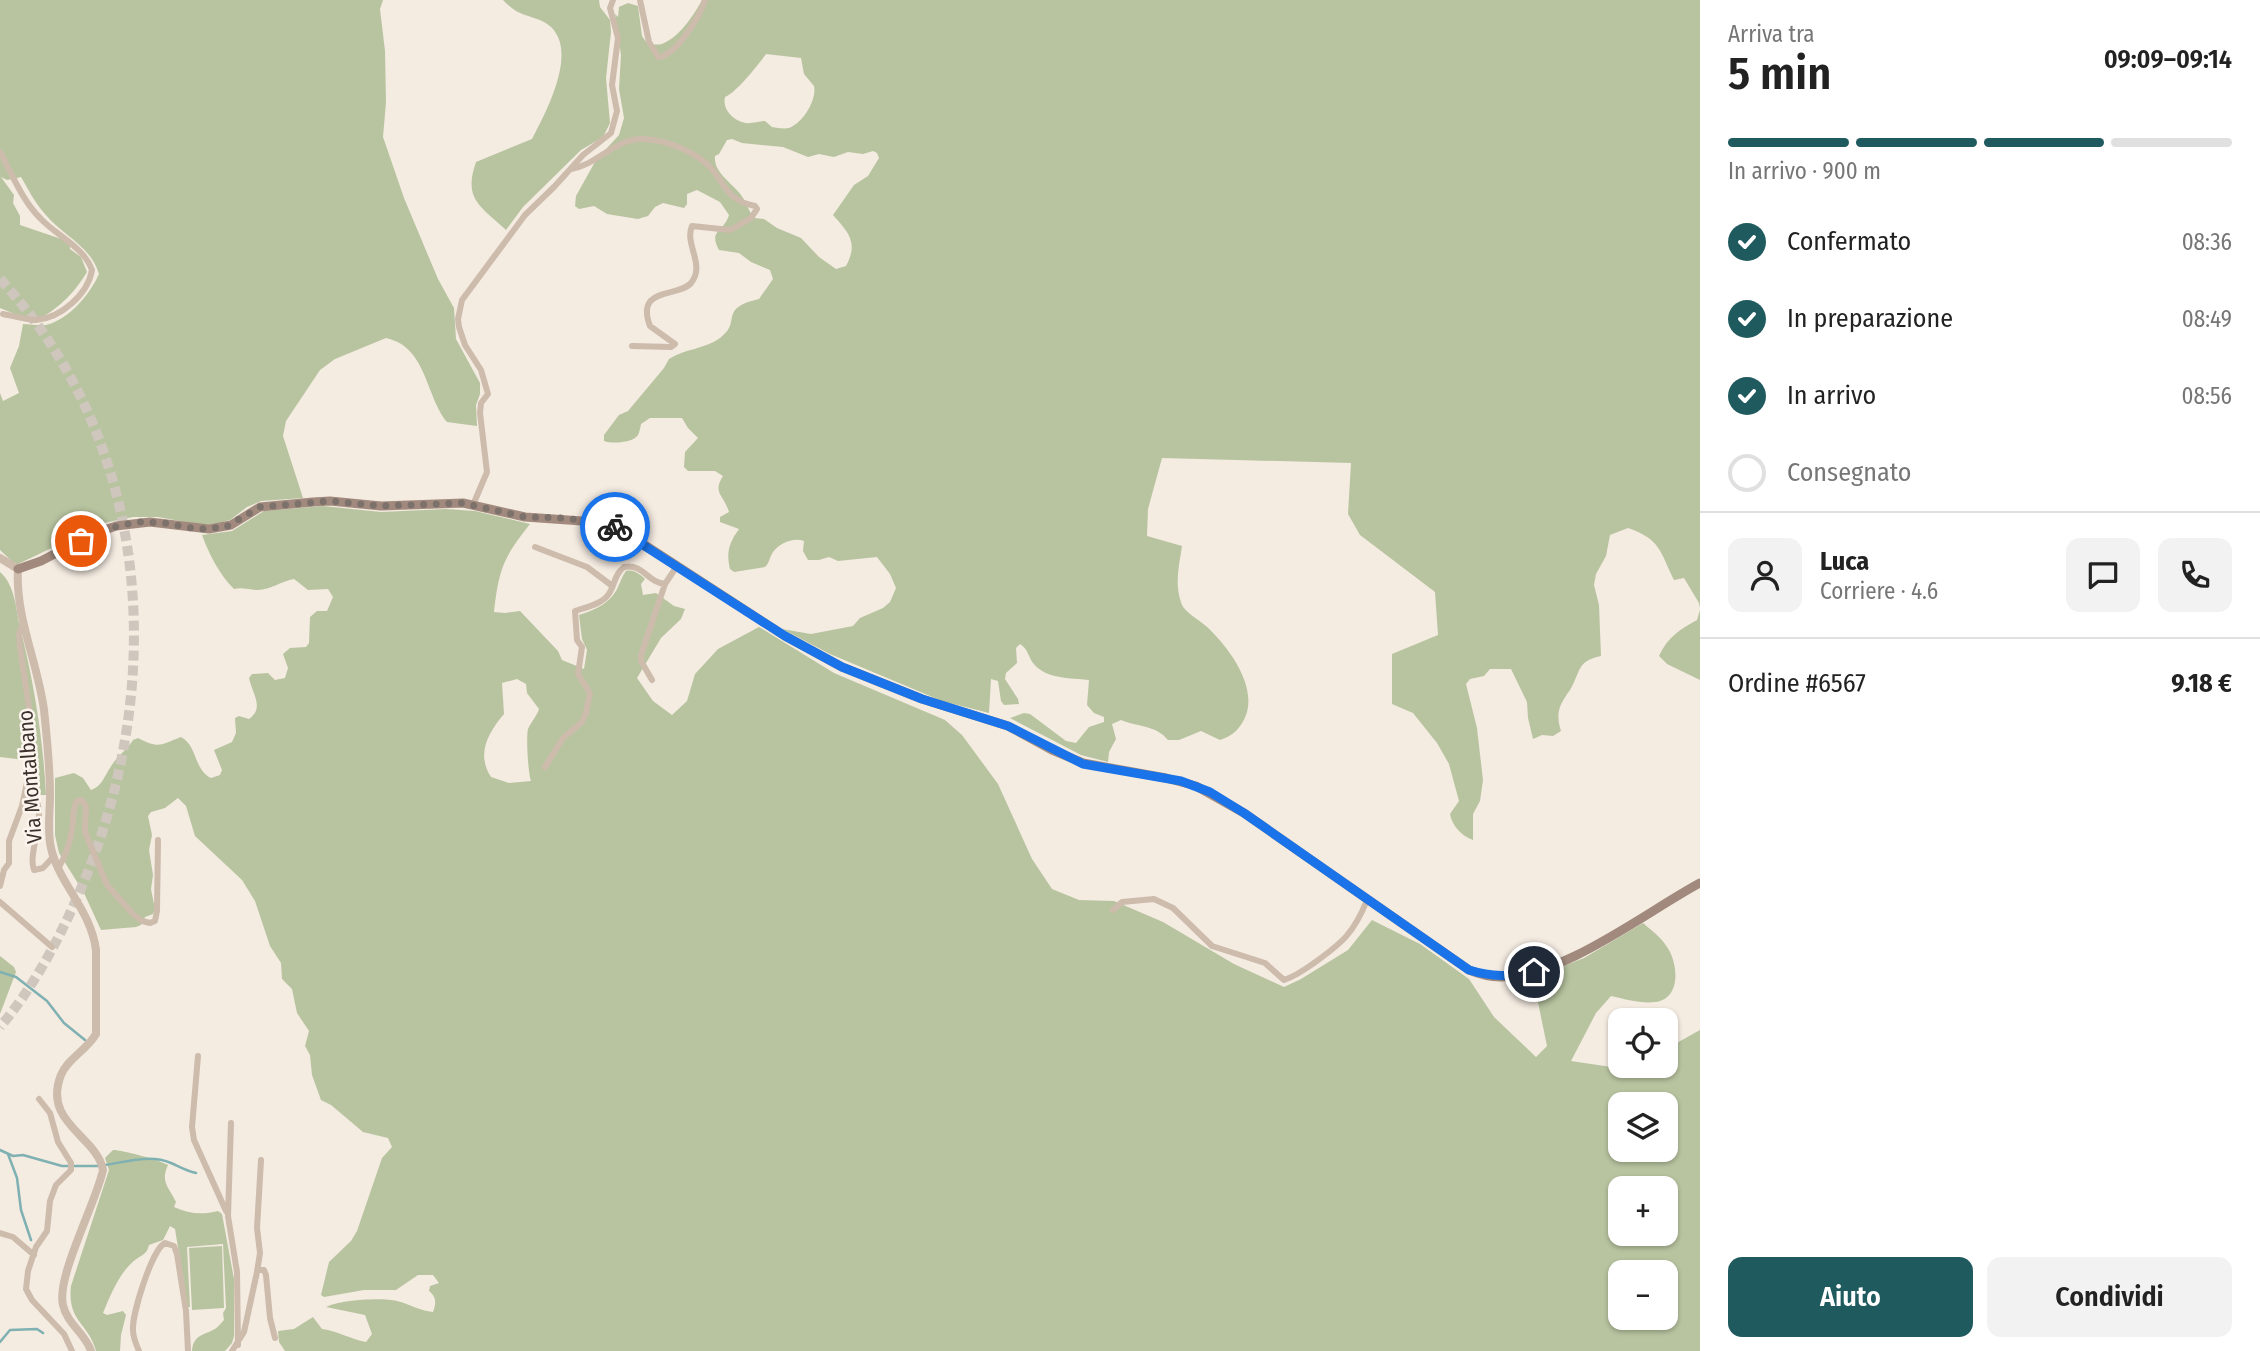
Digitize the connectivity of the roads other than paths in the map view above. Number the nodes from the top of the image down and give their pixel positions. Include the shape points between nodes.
1 (605, 0) edge
2 (613, 0) edge
3 (640, 0) edge
4 (705, 0) edge
5 (610, 8) junction
6 (0, 152) edge
7 (569, 169) junction
8 (3, 314) dead end
9 (632, 346) dead end
10 (473, 505) junction
11 (535, 547) dead end
12 (0, 558) edge
13 (677, 566) junction
14 (18, 569) junction
15 (665, 584) junction
16 (611, 585) junction
17 (24, 621) junction
18 (652, 680) dead end
19 (545, 766) dead end
20 (25, 793) junction
21 (158, 840) dead end
22 (54, 856) junction
23 (59, 867) junction
24 (1700, 883) edge
25 (0, 887) edge
26 (1367, 900) junction
27 (0, 902) edge
28 (1113, 910) dead end
29 (51, 947) dead end
30 (198, 1056) dead end
31 (39, 1099) dead end
32 (231, 1123) dead end
33 (261, 1160) dead end
34 (228, 1216) junction
35 (0, 1233) edge
36 (34, 1255) junction
37 (257, 1272) junction
38 (275, 1338) dead end
39 (235, 1348) edge
40 (72, 1351) edge
41 (90, 1351) edge
42 (139, 1351) edge
43 (188, 1351) edge

1 - 5 street
2 - 5 street
3 - 4 street via 651,49 658,57 671,52
5 - 7 street via 618,38 612,77 615,123 604,141
6 - 8 street via 32,209 79,251 92,270 77,298 56,313 35,320
7 - 9 street via 619,144 636,139 659,141 698,158 731,196 757,209 730,230 692,226 696,276 689,286 658,294 647,313 650,326 675,344
7 - 10 street via 525,215 461,300 459,327 488,394 480,413 487,472
10 - 13 main road via 525,517 612,526
10 - 14 main road via 380,506 330,501 260,507 231,525 209,529 138,522 105,529
11 - 16 street via 587,567
12 - 14 street
13 - 15 street
13 - 26 main road via 799,645 842,667 1008,726 1083,764 1196,786 1244,813
14 - 17 street, Via Montalbano
15 - 16 street via 627,565
15 - 18 street via 641,654
16 - 19 street via 611,591 599,601 575,612 577,640 582,647 579,678 590,696 584,718
17 - 20 street via 19,634 29,708 30,762
17 - 22 street, Via Montalbano via 44,713
20 - 22 street via 34,796 38,804 33,869 41,869
20 - 25 street
21 - 23 street via 157,911 150,923 133,914 107,885 85,832 82,800 74,805 66,855
22 - 23 street, Via Montalbano
23 - 41 street, Via Montalbano via 86,915 96,950 96,1034 64,1069 57,1096 66,1121 99,1158 103,1170 62,1299 69,1320
24 - 26 main road via 1565,960 1534,972 1502,977 1469,970
26 - 28 street via 1336,949 1284,980 1265,963 1212,946 1172,908 1154,899 1122,902
27 - 29 street
30 - 34 street via 194,1140
31 - 36 street via 50,1113 71,1170 56,1185 47,1230
32 - 34 street
33 - 37 street
34 - 39 street via 237,1272
35 - 36 street via 13,1237
36 - 40 street via 26,1282 28,1295 59,1328
37 - 38 street via 266,1275
37 - 39 street via 244,1332
42 - 43 street via 132,1332 134,1317 154,1256 160,1245 169,1243 177,1254

